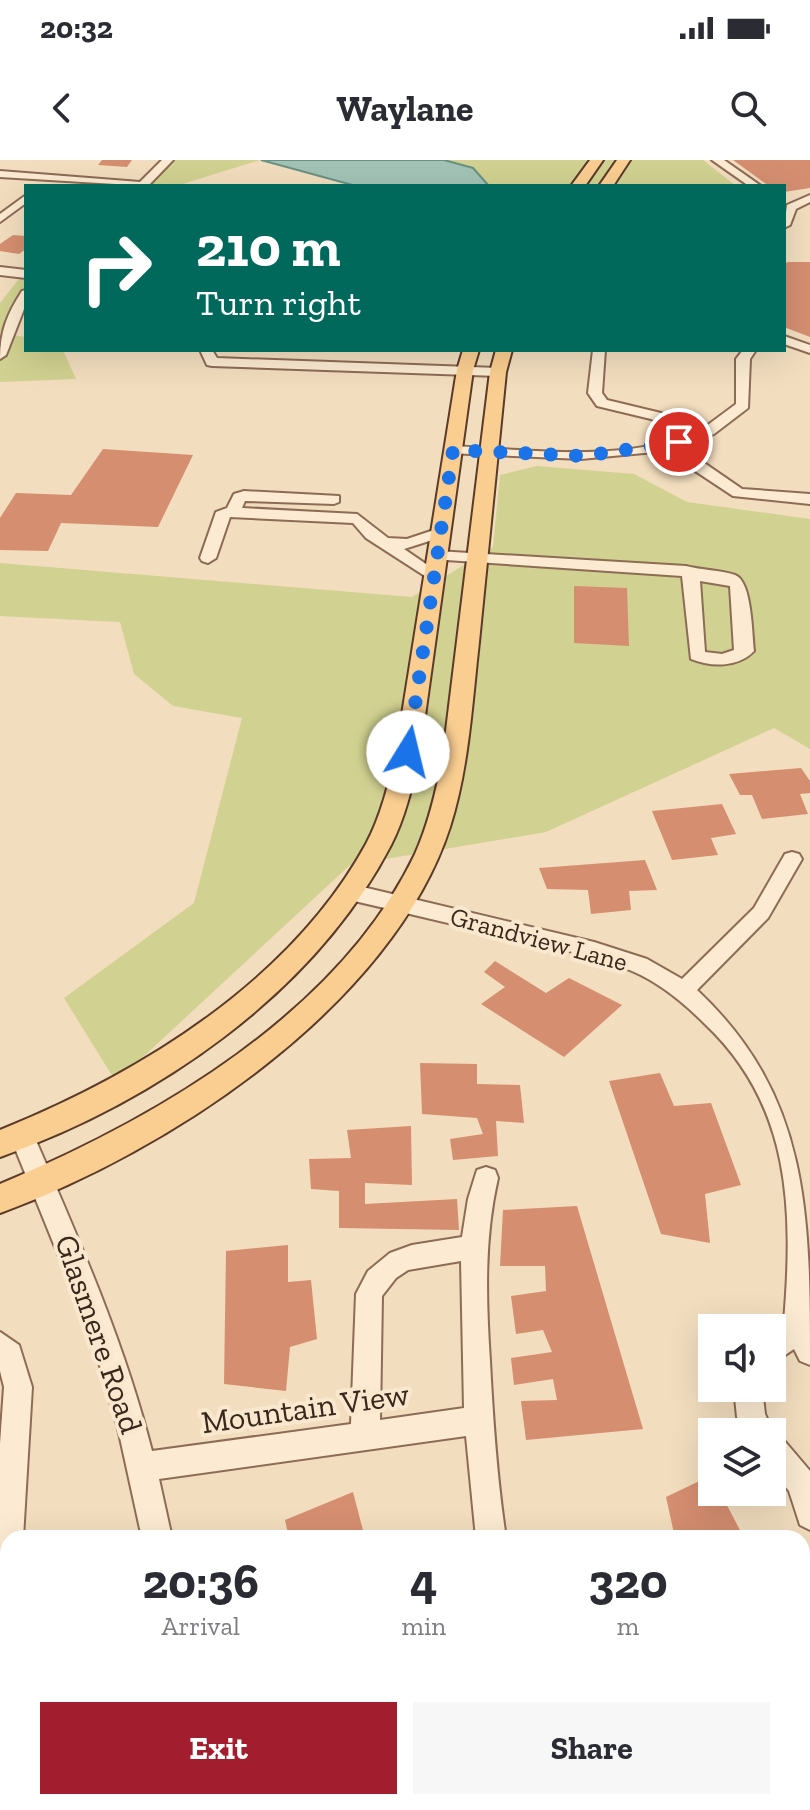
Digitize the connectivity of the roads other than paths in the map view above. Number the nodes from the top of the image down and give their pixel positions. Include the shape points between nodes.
1 (168, 160) edge
2 (597, 160) edge
3 (624, 160) edge
4 (717, 160) edge
5 (65, 167) dead end
6 (0, 174) edge
7 (17, 175) junction
8 (50, 177) junction
9 (74, 180) junction
10 (42, 184) edge
11 (98, 184) edge
12 (119, 184) edge
13 (144, 184) edge
14 (579, 184) edge
15 (607, 184) edge
16 (753, 184) edge
17 (3, 187) dead end
18 (810, 198) edge
19 (24, 200) edge
20 (788, 205) edge
21 (810, 210) edge
22 (0, 219) edge
23 (0, 271) edge
24 (24, 274) edge
25 (24, 298) edge
26 (24, 321) edge
27 (11, 322) junction
28 (786, 341) edge
29 (810, 349) edge
30 (207, 352) edge
31 (470, 352) edge
32 (503, 352) edge
33 (599, 352) edge
34 (748, 352) edge
35 (0, 355) edge
36 (465, 370) junction
37 (498, 372) junction
38 (702, 435) junction
39 (454, 445) junction
40 (665, 445) junction
41 (490, 447) junction
42 (334, 499) dead end
43 (810, 499) edge
44 (233, 513) junction
45 (386, 543) junction
46 (437, 555) junction
47 (208, 558) dead end
48 (476, 558) junction
49 (691, 575) junction
50 (792, 859) dead end
51 (350, 892) junction
52 (400, 904) junction
53 (683, 991) junction
54 (11, 1140) edge
55 (486, 1178) dead end
56 (42, 1183) junction
57 (0, 1199) edge
58 (472, 1248) junction
59 (797, 1328) junction
60 (786, 1338) edge
61 (0, 1345) edge
62 (810, 1352) edge
63 (478, 1420) junction
64 (365, 1436) junction
65 (786, 1461) edge
66 (143, 1467) junction
67 (806, 1479) edge
68 (810, 1515) edge
69 (9, 1530) edge
70 (155, 1530) edge
71 (490, 1530) edge

1 - 13 street
2 - 14 main road
3 - 15 main road
4 - 16 street
5 - 7 street via 29,165
6 - 7 street
7 - 8 street
7 - 17 street
8 - 9 street
8 - 10 street
9 - 11 street
9 - 12 street
18 - 20 street
19 - 22 street
20 - 21 street
23 - 24 street
25 - 27 street
26 - 27 street
27 - 35 street
28 - 29 street
30 - 36 street via 212,362
31 - 36 main road
32 - 37 main road
33 - 38 street via 595,393 602,403 656,416
34 - 38 street via 743,359 743,405
36 - 37 street
36 - 39 main road
37 - 41 main road
38 - 40 street
39 - 41 street
39 - 46 main road
40 - 41 street via 584,456
40 - 43 street via 738,493
41 - 48 main road
42 - 44 street via 244,496
44 - 45 street via 357,519
44 - 47 street via 224,512
45 - 46 street via 408,544
45 - 46 street via 413,564
46 - 48 street
46 - 51 main road via 398,798 378,846
48 - 49 street
48 - 52 main road via 446,805 427,856
49 - 49 street via 738,584 745,651 738,656 705,660 697,655
50 - 53 street via 761,913
51 - 52 street, Grandview Lane
51 - 54 main road via 269,982 211,1028 148,1071
52 - 53 street, Grandview Lane via 573,944 641,966
52 - 56 main road via 311,1009 248,1061 181,1108
53 - 59 street, Grandview Lane via 737,1039 774,1095 787,1128 801,1217
54 - 56 street, Glasmere Road
55 - 58 street
56 - 57 main road
56 - 66 street, Glasmere Road via 116,1370
58 - 63 street
58 - 64 street via 401,1259 375,1279 369,1294
59 - 60 street
59 - 62 street
61 - 69 street via 9,1354 18,1387
63 - 64 street, Mountain View
63 - 71 street
64 - 66 street, Mountain View
65 - 67 street
66 - 70 street, Glasmere Road
67 - 68 street

